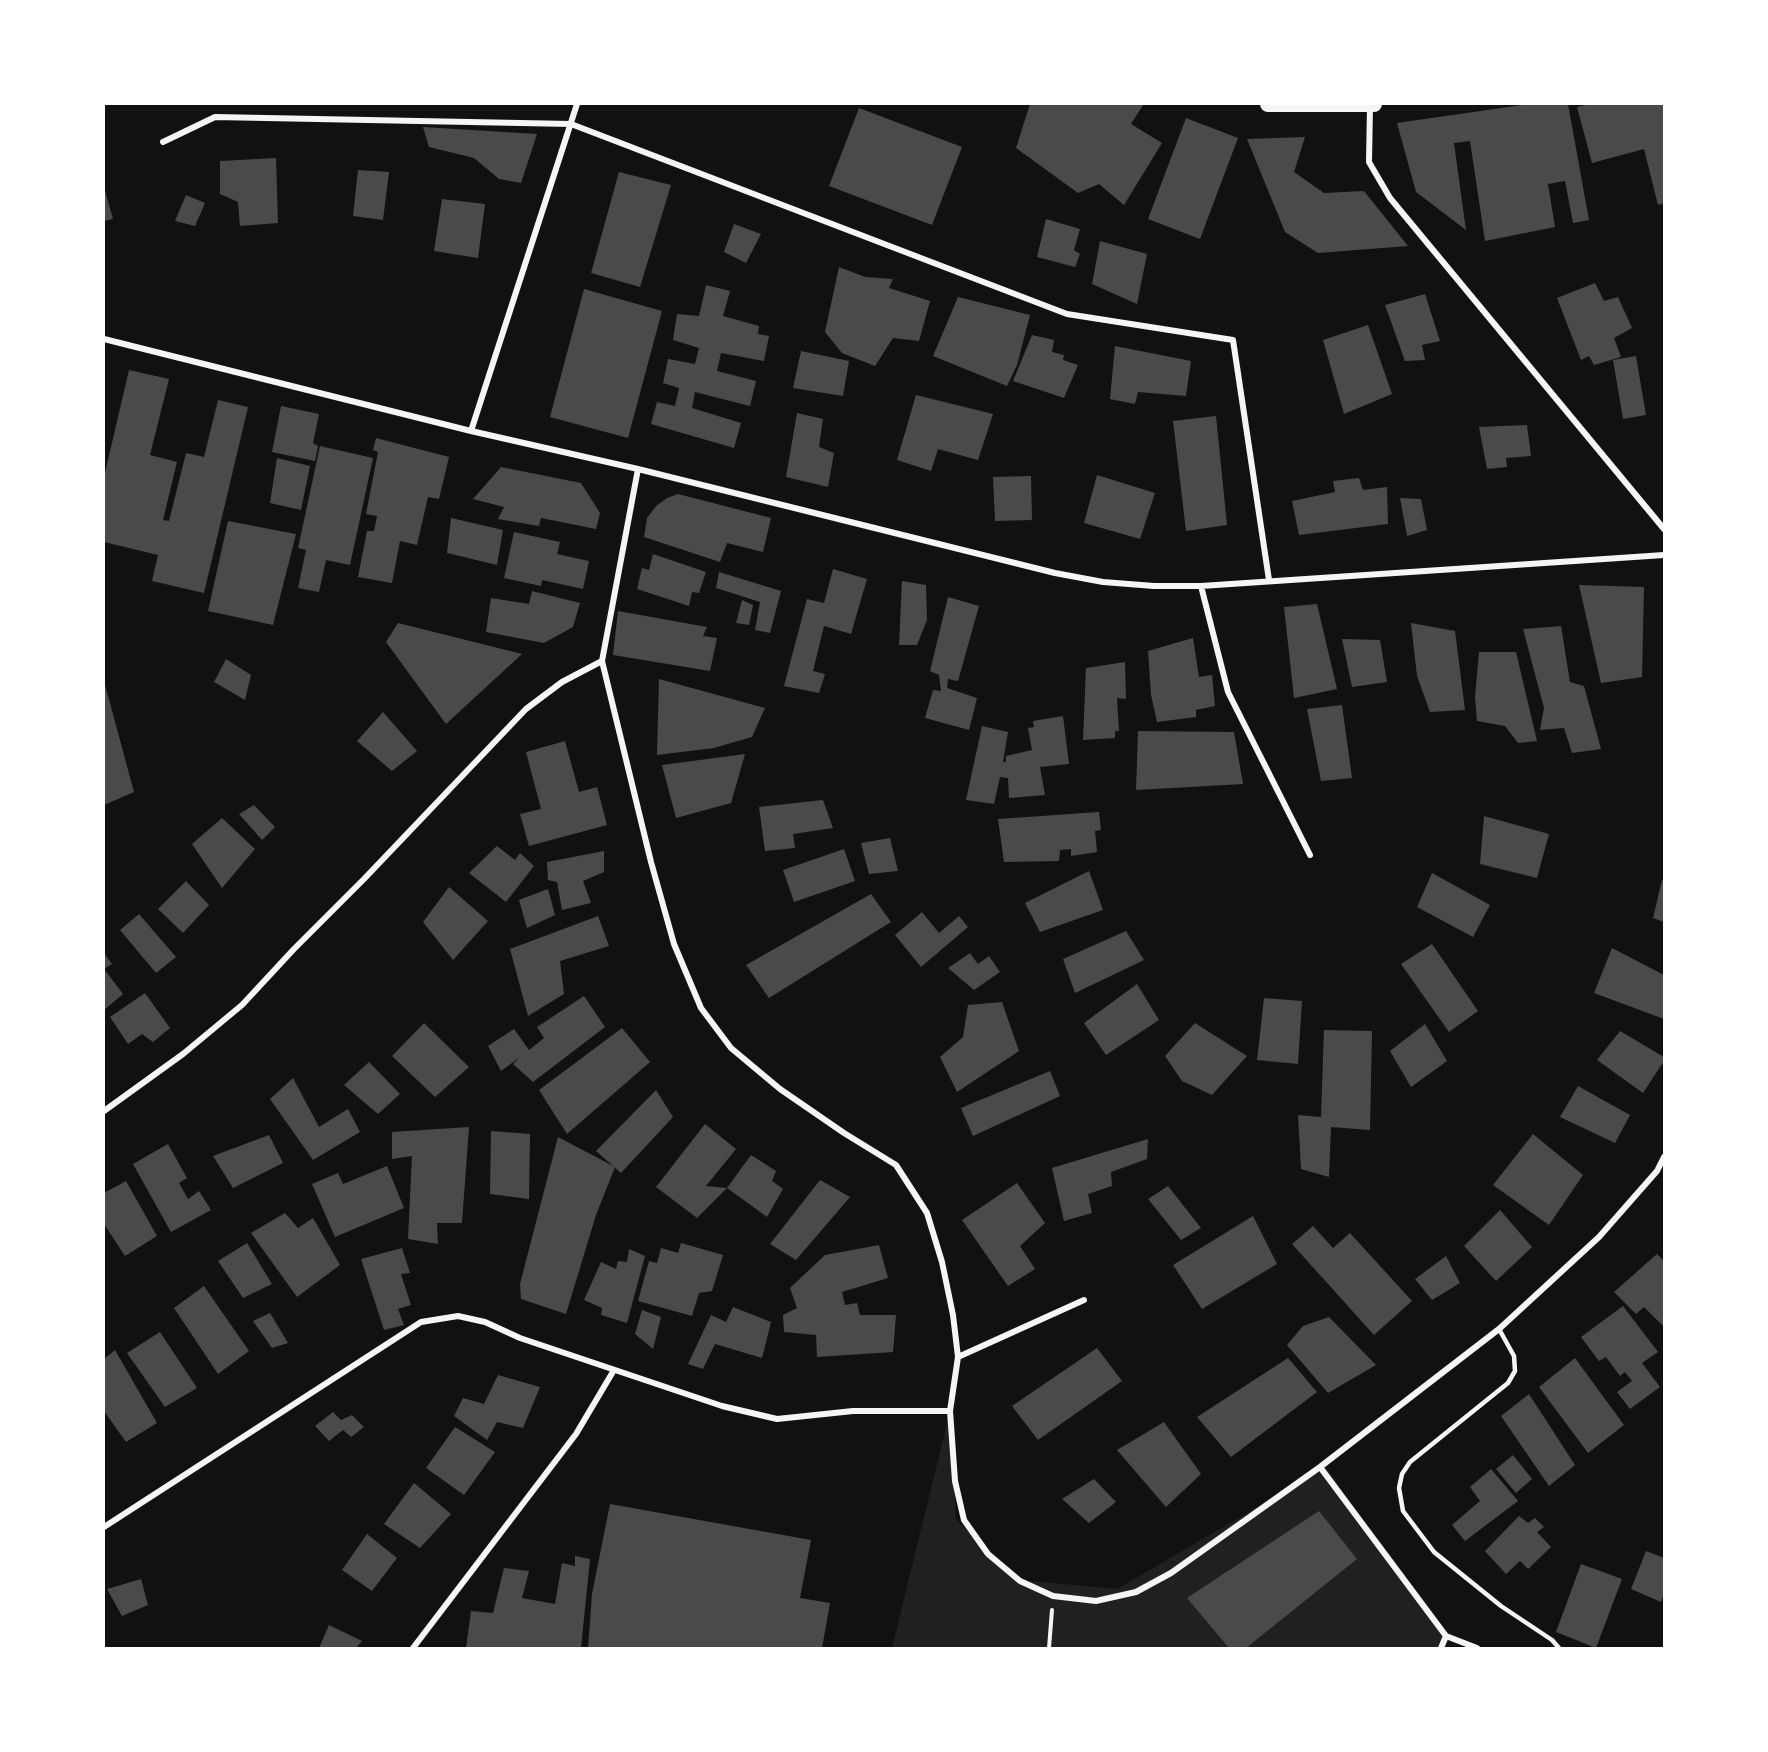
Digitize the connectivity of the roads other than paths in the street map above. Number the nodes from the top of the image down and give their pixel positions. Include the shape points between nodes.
1 (577, 104) edge
2 (1268, 104) edge
3 (1371, 104) edge
4 (571, 124) junction
5 (163, 142) dead end
6 (104, 339) edge
7 (471, 431) junction
8 (638, 469) junction
9 (1665, 529) edge
10 (1665, 555) edge
11 (1269, 580) junction
12 (1201, 586) junction
13 (602, 661) junction
14 (1310, 855) dead end
15 (104, 1111) edge
16 (1665, 1157) edge
17 (1084, 1300) dead end
18 (1499, 1329) junction
19 (958, 1357) junction
20 (614, 1370) junction
21 (950, 1411) junction
22 (1320, 1467) junction
23 (104, 1527) edge
24 (1446, 1636) junction
25 (413, 1648) edge
26 (1441, 1648) edge
27 (1477, 1648) edge
28 (1559, 1648) edge

1 - 4 street
2 - 3 highway
3 - 9 street via 1369,162 1390,198
4 - 5 street via 215,117
4 - 7 street
4 - 11 street via 1067,314 1233,340
6 - 7 street
7 - 8 street
8 - 12 street via 1055,573 1103,582
8 - 13 street
10 - 11 street
11 - 12 street
12 - 14 street via 1228,692
13 - 15 street via 562,682 526,709 242,1005
13 - 19 street via 674,944 701,1008 731,1048 780,1089 896,1164 927,1213 942,1262
16 - 18 street via 1599,1237
17 - 19 street
18 - 22 street
18 - 28 lane via 1514,1356 1515,1371 1508,1383 1410,1462 1399,1488 1403,1510 1434,1552
19 - 21 street
20 - 21 street via 722,1406 777,1419 853,1410
20 - 23 street via 485,1322 458,1316 421,1322
20 - 25 street via 576,1434
21 - 22 street via 955,1481 964,1520 988,1554 1020,1581 1053,1596 1096,1600 1136,1592 1171,1573
22 - 24 street
24 - 26 street
24 - 27 street

